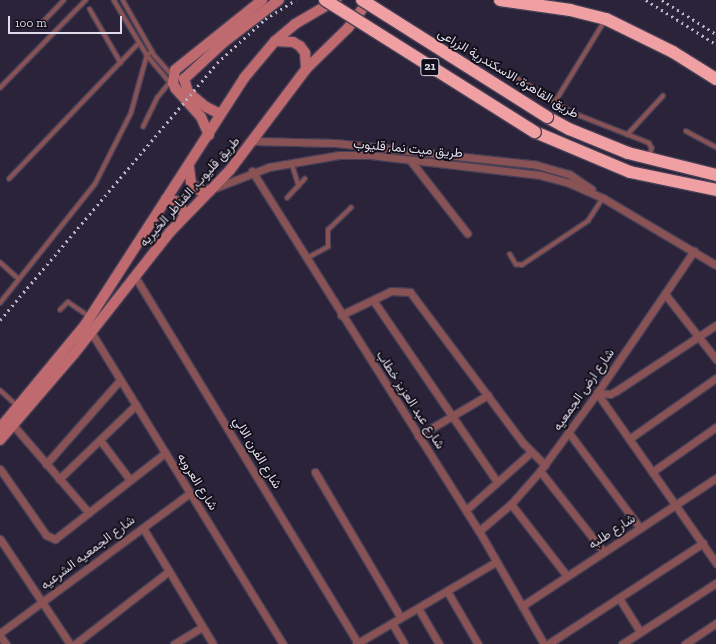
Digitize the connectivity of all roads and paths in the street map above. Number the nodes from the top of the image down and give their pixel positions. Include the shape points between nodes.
1 (64, 0) edge
2 (80, 0) edge
3 (114, 0) edge
4 (123, 0) edge
5 (262, 0) edge
6 (279, 0) edge
7 (325, 0) edge
8 (336, 0) edge
9 (362, 0) edge
10 (369, 0) edge
11 (500, 0) edge
12 (85, 2) edge
13 (90, 9) dead end
14 (606, 19) junction
15 (43, 22) dead end
16 (275, 41) junction
17 (139, 44) junction
18 (152, 52) junction
19 (147, 55) junction
20 (121, 62) junction
21 (306, 69) junction
22 (517, 78) dead end
23 (184, 79) junction
24 (716, 79) edge
25 (173, 83) junction
26 (0, 88) edge
27 (663, 96) dead end
28 (555, 102) junction
29 (220, 114) junction
30 (144, 127) dead end
31 (686, 131) dead end
32 (209, 135) junction
33 (627, 135) junction
34 (254, 141) junction
35 (716, 147) edge
36 (649, 159) junction
37 (410, 160) junction
38 (292, 162) junction
39 (188, 167) junction
40 (252, 171) junction
41 (716, 175) edge
42 (9, 179) dead end
43 (305, 179) dead end
44 (299, 186) junction
45 (211, 190) junction
46 (716, 190) edge
47 (286, 198) dead end
48 (603, 198) junction
49 (166, 199) junction
50 (351, 208) dead end
51 (184, 214) junction
52 (466, 233) dead end
53 (694, 251) junction
54 (510, 254) dead end
55 (306, 259) junction
56 (0, 262) edge
57 (716, 265) edge
58 (134, 275) junction
59 (18, 278) junction
60 (665, 294) junction
61 (373, 300) junction
62 (0, 303) edge
63 (60, 310) dead end
64 (341, 315) junction
65 (90, 317) junction
66 (716, 326) edge
67 (91, 332) junction
68 (700, 338) junction
69 (716, 359) edge
70 (716, 378) edge
71 (120, 380) junction
72 (0, 390) edge
73 (597, 393) junction
74 (488, 395) junction
75 (136, 405) junction
76 (19, 406) junction
77 (452, 416) junction
78 (13, 425) junction
79 (716, 427) edge
80 (0, 428) edge
81 (569, 433) junction
82 (418, 436) junction
83 (629, 439) junction
84 (0, 440) edge
85 (100, 440) junction
86 (531, 452) junction
87 (165, 453) junction
88 (46, 464) junction
89 (543, 468) junction
90 (0, 469) edge
91 (315, 472) dead end
92 (652, 472) junction
93 (716, 478) edge
94 (59, 479) junction
95 (130, 480) junction
96 (497, 482) junction
97 (190, 492) junction
98 (510, 504) junction
99 (675, 505) junction
100 (466, 510) junction
101 (89, 513) junction
102 (143, 528) junction
103 (640, 528) junction
104 (479, 531) junction
105 (0, 539) edge
106 (703, 543) junction
107 (604, 552) junction
108 (496, 562) junction
109 (716, 562) edge
110 (169, 571) junction
111 (567, 576) junction
112 (716, 583) edge
113 (447, 591) junction
114 (619, 598) junction
115 (42, 602) junction
116 (522, 606) junction
117 (418, 608) junction
118 (401, 618) junction
119 (392, 623) junction
120 (716, 623) edge
121 (202, 627) junction
122 (640, 632) junction
123 (0, 634) edge
124 (359, 643) edge
125 (6, 644) edge
126 (70, 644) edge
127 (75, 644) edge
128 (174, 644) edge
129 (213, 644) edge
130 (283, 644) edge
131 (404, 644) edge
132 (439, 644) edge
133 (478, 644) edge
134 (544, 644) edge
135 (548, 644) edge
136 (622, 644) edge
137 (685, 644) edge

1 - 15 lane
2 - 12 lane
3 - 17 lane
4 - 18 lane
5 - 25 main road via 180,65
6 - 23 main road via 230,37
7 - 46 highway, 21, bridge via 535,132 630,172
8 - 16 main road, طريق قليوب, القناطر الخيريه via 295,24
9 - 36 highway, طريق القاهرة, الاسكندرية الزراعى / 21, bridge via 547,117 594,140
10 - 21 main road, طريق قليوب, القناطر الخيريه via 348,28
11 - 14 highway via 570,10
12 - 26 lane
13 - 20 lane
14 - 24 highway via 674,52
14 - 28 lane
16 - 21 main road via 293,42 300,46 306,53
16 - 29 main road, طريق قليوب, القناطر الخيريه via 244,78
17 - 19 lane
17 - 20 lane
18 - 19 lane
18 - 25 lane
19 - 25 lane
19 - 59 lane via 131,113 95,184
20 - 42 lane
21 - 34 main road, طريق قليوب, القناطر الخيريه
22 - 28 lane
23 - 25 main road
23 - 29 main road via 188,92 206,107
25 - 30 lane via 157,98
25 - 32 main road via 201,117
27 - 33 lane
28 - 33 lane
29 - 32 main road, طريق قليوب, القناطر الخيريه
31 - 35 lane
32 - 39 main road, طريق قليوب, القناطر الخيريه
33 - 36 lane via 651,145
34 - 45 main road, طريق قليوب, القناطر الخيريه
34 - 48 street, طريق ميت نما, قليوب via 336,143 537,165 569,174
36 - 41 highway, طريق القاهرة, الاسكندرية الزراعى / 21
37 - 38 street, طريق ميت نما, قليوب via 370,155
37 - 48 street, طريق ميت نما, قليوب via 540,175 569,183
37 - 52 street
38 - 40 street, طريق ميت نما, قليوب
38 - 44 lane
39 - 45 main road via 191,182 199,190
39 - 49 main road, طريق قليوب, القناطر الخيريه
40 - 45 street, طريق ميت نما, قليوب
40 - 55 street, شارع عبد العزيز خطاب
43 - 44 lane
44 - 47 lane
45 - 51 main road, طريق قليوب, القناطر الخيريه
48 - 53 street, طريق ميت نما, قليوب
48 - 54 lane via 588,221 522,265 516,264
49 - 51 main road via 179,202
49 - 65 main road, طريق قليوب, القناطر الخيريه
50 - 55 lane via 328,230 328,247
51 - 58 main road, طريق قليوب, القناطر الخيريه
53 - 57 street, طريق ميت نما, قليوب
53 - 60 street, شارع ارض الجمعيه
55 - 64 street, شارع عبد العزيز خطاب
56 - 59 lane
58 - 67 main road, طريق قليوب, القناطر الخيريه
58 - 124 street, شارع الفرن الالي
59 - 62 lane
60 - 68 street
60 - 73 street, شارع ارض الجمعيه
61 - 64 street
61 - 74 street via 391,291 404,290 415,296
61 - 77 street
63 - 65 lane via 68,302
64 - 82 street, شارع عبد العزيز خطاب
65 - 76 main road, طريق قليوب, القناطر الخيريه via 69,347
66 - 68 street
67 - 71 street, شارع العروبه
67 - 78 main road, طريق قليوب, القناطر الخيريه
68 - 69 street
68 - 73 street via 616,391 604,395
70 - 83 street
71 - 75 street, شارع العروبه
71 - 88 street
72 - 76 lane
73 - 81 street, شارع ارض الجمعيه
73 - 83 street
74 - 77 street
74 - 86 street
75 - 85 street
75 - 87 street, شارع العروبه
76 - 80 main road, طريق قليوب, القناطر الخيريه
77 - 82 street
77 - 96 street
78 - 84 main road, طريق قليوب, القناطر الخيريه
78 - 88 street
79 - 92 street
81 - 89 street, شارع ارض الجمعيه
81 - 103 street
82 - 100 street, شارع عبد العزيز خطاب
83 - 92 street
85 - 94 street
85 - 95 street
86 - 89 street
86 - 96 street
87 - 95 street
87 - 97 street, شارع العروبه
88 - 94 street
89 - 98 street, شارع ارض الجمعيه
89 - 107 street
90 - 101 street via 46,535 52,539 58,538
91 - 118 street
92 - 99 street
93 - 99 street, شارع طلبه
94 - 101 street
95 - 101 street
96 - 100 street
97 - 102 street, شارع الجمعيه الشرعيه
97 - 130 street, شارع العروبه
98 - 104 street, شارع ارض الجمعيه
98 - 111 street
99 - 103 street, شارع طلبه
99 - 106 street
100 - 104 street, شارع عبد العزيز خطاب
102 - 110 street
102 - 115 street, شارع الجمعيه الشرعيه
103 - 107 street, شارع طلبه
104 - 108 street, شارع عبد العزيز خطاب
105 - 115 street
106 - 109 street
106 - 114 street
107 - 111 street, شارع طلبه
108 - 113 street
108 - 116 street, شارع عبد العزيز خطاب
110 - 121 street
110 - 127 street
111 - 116 street, شارع طلبه
112 - 122 street
113 - 117 street
113 - 133 street
114 - 122 street
114 - 135 street
115 - 123 street, شارع الجمعيه الشرعيه
115 - 126 street
116 - 134 street, شارع عبد العزيز خطاب
117 - 118 street
117 - 132 street
118 - 119 street
119 - 124 street
119 - 131 street
120 - 137 street
121 - 128 street
121 - 129 street
122 - 136 street
123 - 125 street

